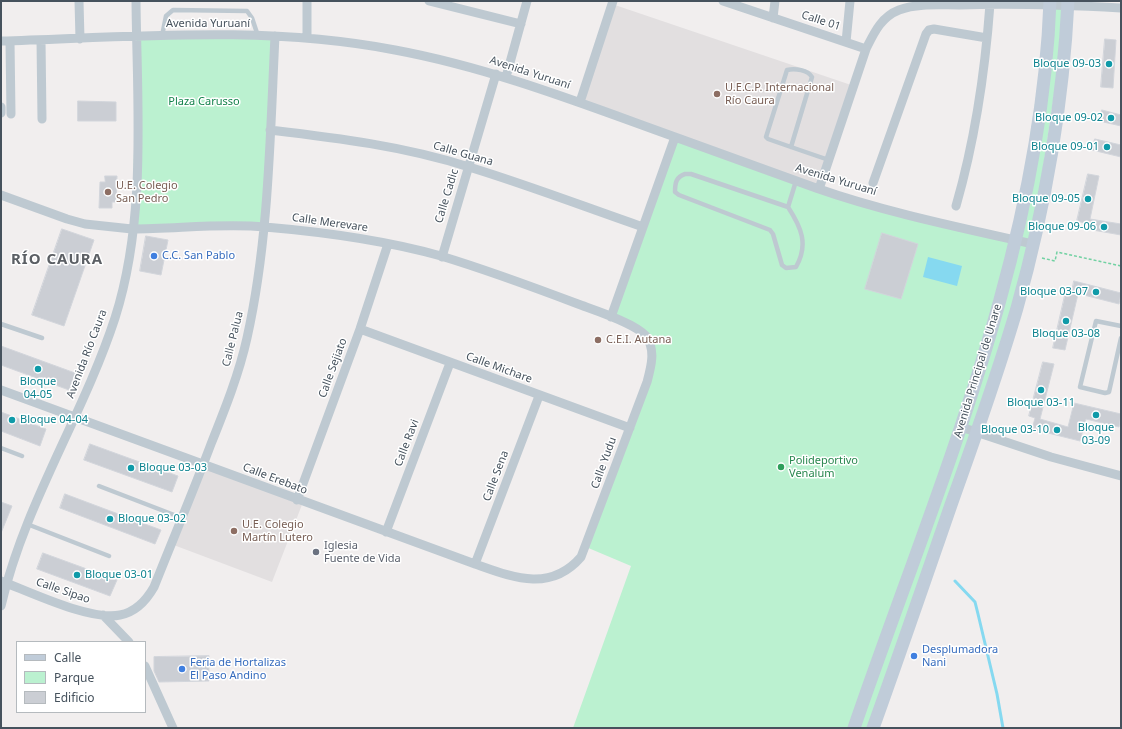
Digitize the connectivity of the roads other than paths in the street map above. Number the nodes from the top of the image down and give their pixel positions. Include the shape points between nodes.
1 (79, 1) edge
2 (136, 1) edge
3 (307, 1) edge
4 (429, 1) edge
5 (527, 1) edge
6 (613, 1) edge
7 (723, 1) edge
8 (775, 1) edge
9 (850, 1) edge
10 (1050, 2) edge
11 (948, 3) edge
12 (1068, 3) edge
13 (924, 4) edge
14 (990, 4) junction
15 (1121, 8) edge
16 (773, 18) junction
17 (521, 24) junction
18 (162, 36) junction
19 (258, 36) junction
20 (275, 36) junction
21 (137, 37) junction
22 (307, 38) junction
23 (987, 38) junction
24 (80, 39) junction
25 (42, 40) junction
26 (6, 41) edge
27 (846, 42) junction
28 (866, 49) junction
29 (496, 74) junction
30 (506, 77) junction
31 (580, 102) junction
32 (1, 107) edge
33 (1, 113) edge
34 (11, 114) dead end
35 (42, 119) dead end
36 (270, 130) junction
37 (675, 137) junction
38 (791, 147) junction
39 (829, 160) junction
40 (468, 166) junction
41 (796, 181) junction
42 (873, 183) dead end
43 (819, 189) junction
44 (2, 197) edge
45 (956, 206) dead end
46 (788, 207) junction
47 (263, 227) junction
48 (643, 227) junction
49 (132, 229) junction
50 (1016, 240) junction
51 (388, 244) junction
52 (1032, 249) junction
53 (442, 257) junction
54 (611, 317) junction
55 (1, 324) edge
56 (1121, 326) edge
57 (360, 329) junction
58 (644, 334) joint
59 (42, 338) dead end
60 (1121, 338) edge
61 (450, 363) junction
62 (1, 390) edge
63 (539, 396) junction
64 (75, 418) junction
65 (961, 427) junction
66 (630, 428) junction
67 (977, 433) junction
68 (1, 448) edge
69 (22, 456) dead end
70 (203, 464) junction
71 (1121, 476) edge
72 (99, 486) dead end
73 (298, 500) junction
74 (182, 518) junction
75 (27, 524) junction
76 (386, 532) junction
77 (108, 556) dead end
78 (475, 564) junction
79 (543, 579) joint
80 (4, 582) edge
81 (1, 606) edge
82 (103, 615) junction
83 (119, 615) joint
84 (128, 641) edge
85 (146, 668) edge
86 (173, 728) edge
87 (854, 728) edge
88 (874, 728) edge

1 - 24 street
2 - 21 street, Avenida Río Caura
3 - 22 street
4 - 17 street
5 - 17 street
6 - 31 street
7 - 16 street, Calle 01
8 - 16 street
9 - 27 street
10 - 12 street
10 - 14 street
10 - 50 street, Avenida Principal de Unare via 1039,113
11 - 13 street
11 - 14 street
12 - 15 street
12 - 52 street, Avenida Principal de Unare via 1055,129
13 - 28 street via 898,10 887,17 877,27
14 - 23 street
16 - 27 street, Calle 01
17 - 30 street
18 - 19 street, Avenida Yuruaní
18 - 19 lane via 166,16 172,10 247,11
18 - 21 street, Avenida Yuruaní
19 - 20 street, Avenida Yuruaní
20 - 22 street, Avenida Yuruaní
20 - 36 street, Calle Palua
21 - 24 street, Avenida Yuruaní
21 - 49 street, Avenida Río Caura via 137,150
22 - 29 street, Avenida Yuruaní via 392,49
23 - 42 street via 940,29 929,30
23 - 45 street via 976,126
24 - 25 street, Avenida Yuruaní
25 - 26 street, Avenida Yuruaní
25 - 35 street
26 - 34 street
27 - 28 street, Calle 01
28 - 39 street
29 - 30 street, Avenida Yuruaní
29 - 40 street, Calle Cadic
30 - 31 street, Avenida Yuruaní
31 - 37 street, Avenida Yuruaní
32 - 33 street
36 - 40 street, Calle Guana via 377,144
36 - 47 street, Calle Palua
37 - 41 street, Avenida Yuruaní
37 - 48 street
38 - 38 lane via 768,139 765,135 787,70 794,69 808,73 812,77
38 - 39 lane
39 - 43 street
40 - 48 street, Calle Guana
40 - 53 street, Calle Cadic
41 - 43 street, Avenida Yuruaní
41 - 46 lane
43 - 50 street, Avenida Yuruaní
44 - 49 street, Calle Merevare via 85,224
46 - 46 lane via 691,174 680,176 675,183 675,192 679,195 770,230 782,264 786,268 796,267 802,257 804,242
47 - 49 street, Calle Merevare
47 - 51 street, Calle Merevare
47 - 70 street, Calle Palua via 246,344 232,389
48 - 54 street
49 - 64 street, Avenida Río Caura via 125,276 115,316 94,376
50 - 52 street, Avenida Yuruaní
50 - 65 street, Avenida Principal de Unare via 994,324
51 - 53 street, Calle Merevare
51 - 57 street, Calle Sejiato
52 - 67 street, Avenida Principal de Unare
53 - 54 street, Calle Merevare
54 - 58 street, Calle Merevare
55 - 59 lane
56 - 60 lane via 1096,321 1080,387 1109,392
57 - 61 street, Calle Michare
57 - 73 street, Calle Sejiato
58 - 66 street, Calle Yudu via 650,342 651,367
61 - 63 street, Calle Michare
61 - 76 street, Calle Ravi
62 - 64 street, Calle Erebato
63 - 66 street, Calle Michare
63 - 78 street, Calle Sena
64 - 70 street, Calle Erebato
64 - 75 street, Avenida Río Caura
65 - 67 street
65 - 87 street, Avenida Principal de Unare
66 - 79 street, Calle Yudu via 581,558 574,566
67 - 71 street via 1051,458
67 - 88 street, Avenida Principal de Unare
68 - 69 lane
70 - 73 street, Calle Erebato
70 - 74 street, Calle Palua
72 - 74 lane
73 - 76 street, Calle Erebato
74 - 83 street, Calle Palua via 146,602 134,610
75 - 77 lane
75 - 80 street, Avenida Río Caura
76 - 78 street, Calle Erebato
78 - 79 street, Calle Erebato via 521,578
80 - 81 street, Avenida Río Caura
80 - 82 street, Calle Sipao via 68,606
82 - 83 street, Calle Sipao
82 - 84 street
85 - 86 street

